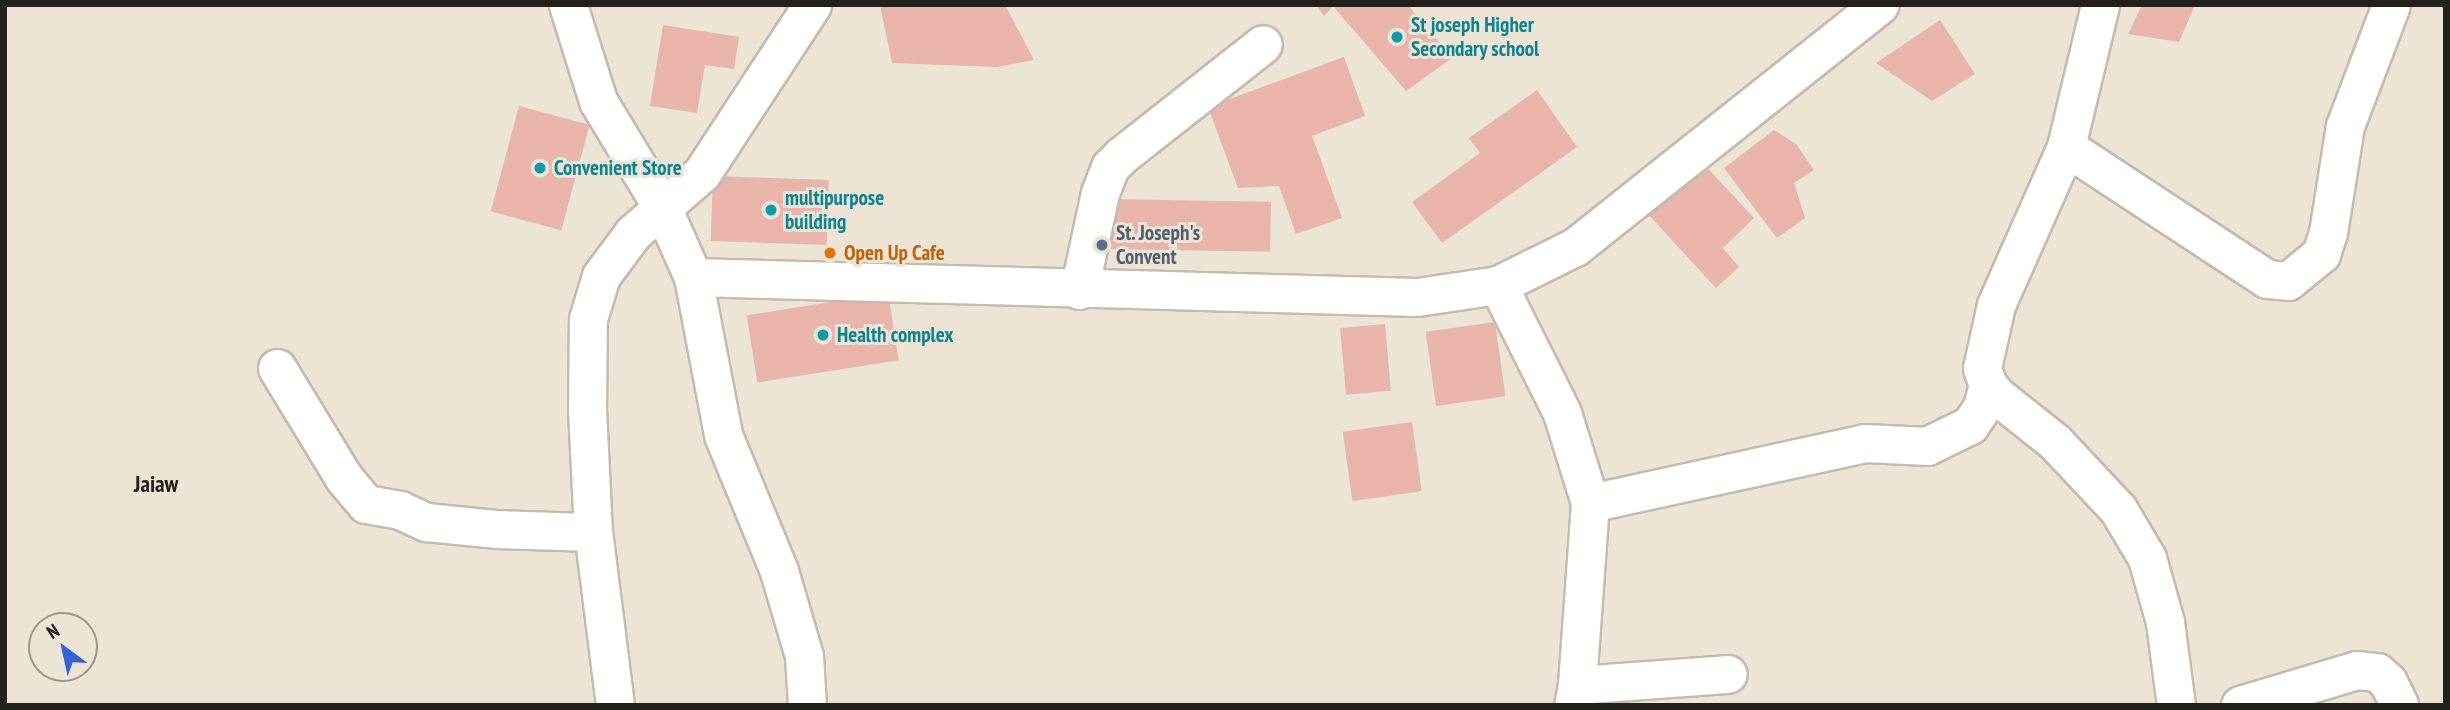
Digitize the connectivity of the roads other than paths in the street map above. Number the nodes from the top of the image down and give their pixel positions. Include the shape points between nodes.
1 (568, 5) edge
2 (812, 5) edge
3 (1879, 5) edge
4 (2100, 5) edge
5 (2391, 5) edge
6 (1263, 44) dead end
7 (2066, 147) junction
8 (662, 207) junction
9 (693, 277) junction
10 (1498, 285) junction
11 (1079, 290) junction
12 (277, 368) dead end
13 (1987, 385) junction
14 (1590, 503) junction
15 (593, 532) junction
16 (1728, 674) dead end
17 (1575, 695) edge
18 (615, 705) edge
19 (807, 705) edge
20 (2176, 705) edge
21 (2240, 705) edge
22 (2399, 705) edge

1 - 8 street via 598,101
2 - 8 street via 702,173
3 - 10 street via 1575,247
4 - 7 street
5 - 7 street via 2345,126 2321,254 2288,281 2267,279
6 - 11 street via 1110,167
7 - 13 street via 1996,305 1982,368
8 - 9 street
8 - 15 street via 633,233 601,276 588,319
9 - 11 street
9 - 19 street via 723,435 779,571 804,656
10 - 11 street via 1417,298
10 - 14 street via 1562,412
12 - 15 street via 344,478 366,504 400,510 426,522
13 - 14 street via 1982,407 1970,425 1927,446 1865,443
13 - 20 street via 2055,442 2118,509 2147,558 2165,622
14 - 17 street
15 - 18 street
16 - 17 street
21 - 22 street via 2357,670 2377,672 2388,682

